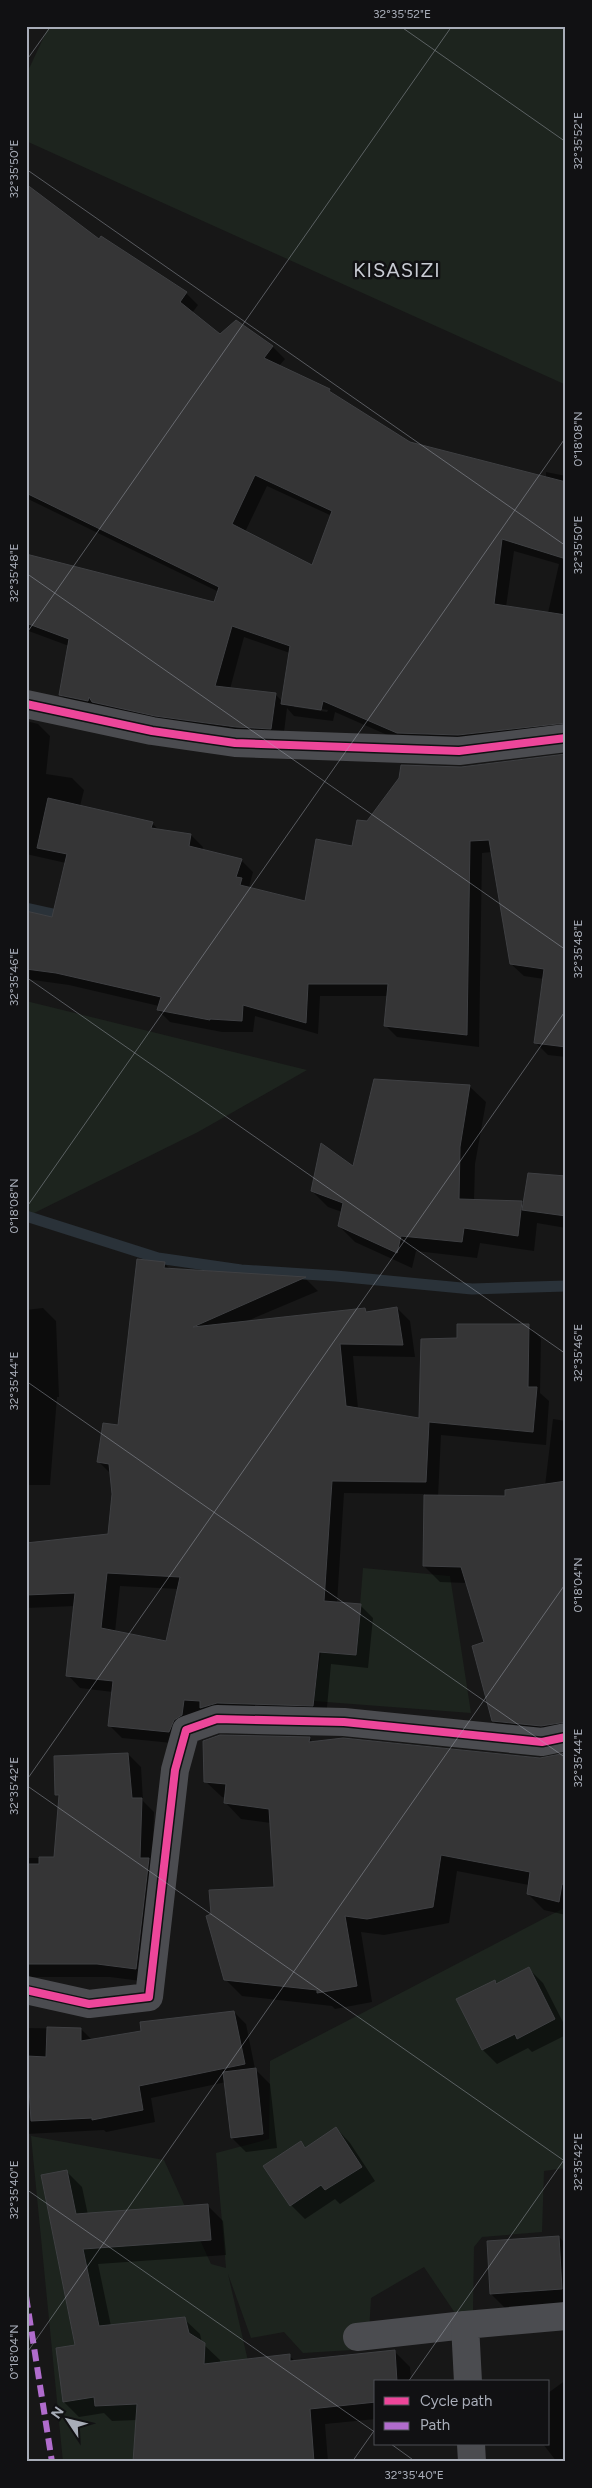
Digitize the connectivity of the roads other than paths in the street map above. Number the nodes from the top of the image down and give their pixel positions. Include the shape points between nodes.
1 (26, 704) edge
2 (566, 738) edge
3 (566, 1737) edge
4 (26, 1990) edge
5 (566, 2316) edge
6 (465, 2325) junction
7 (357, 2337) dead end
8 (468, 2380) edge
9 (471, 2446) edge
10 (472, 2462) edge

1 - 2 street via 152,731 235,742 459,751
3 - 4 street via 542,1742 344,1722 217,1719 186,1730 175,1770 148,1997 89,2004
5 - 6 street
6 - 7 street
6 - 8 street
9 - 10 street

